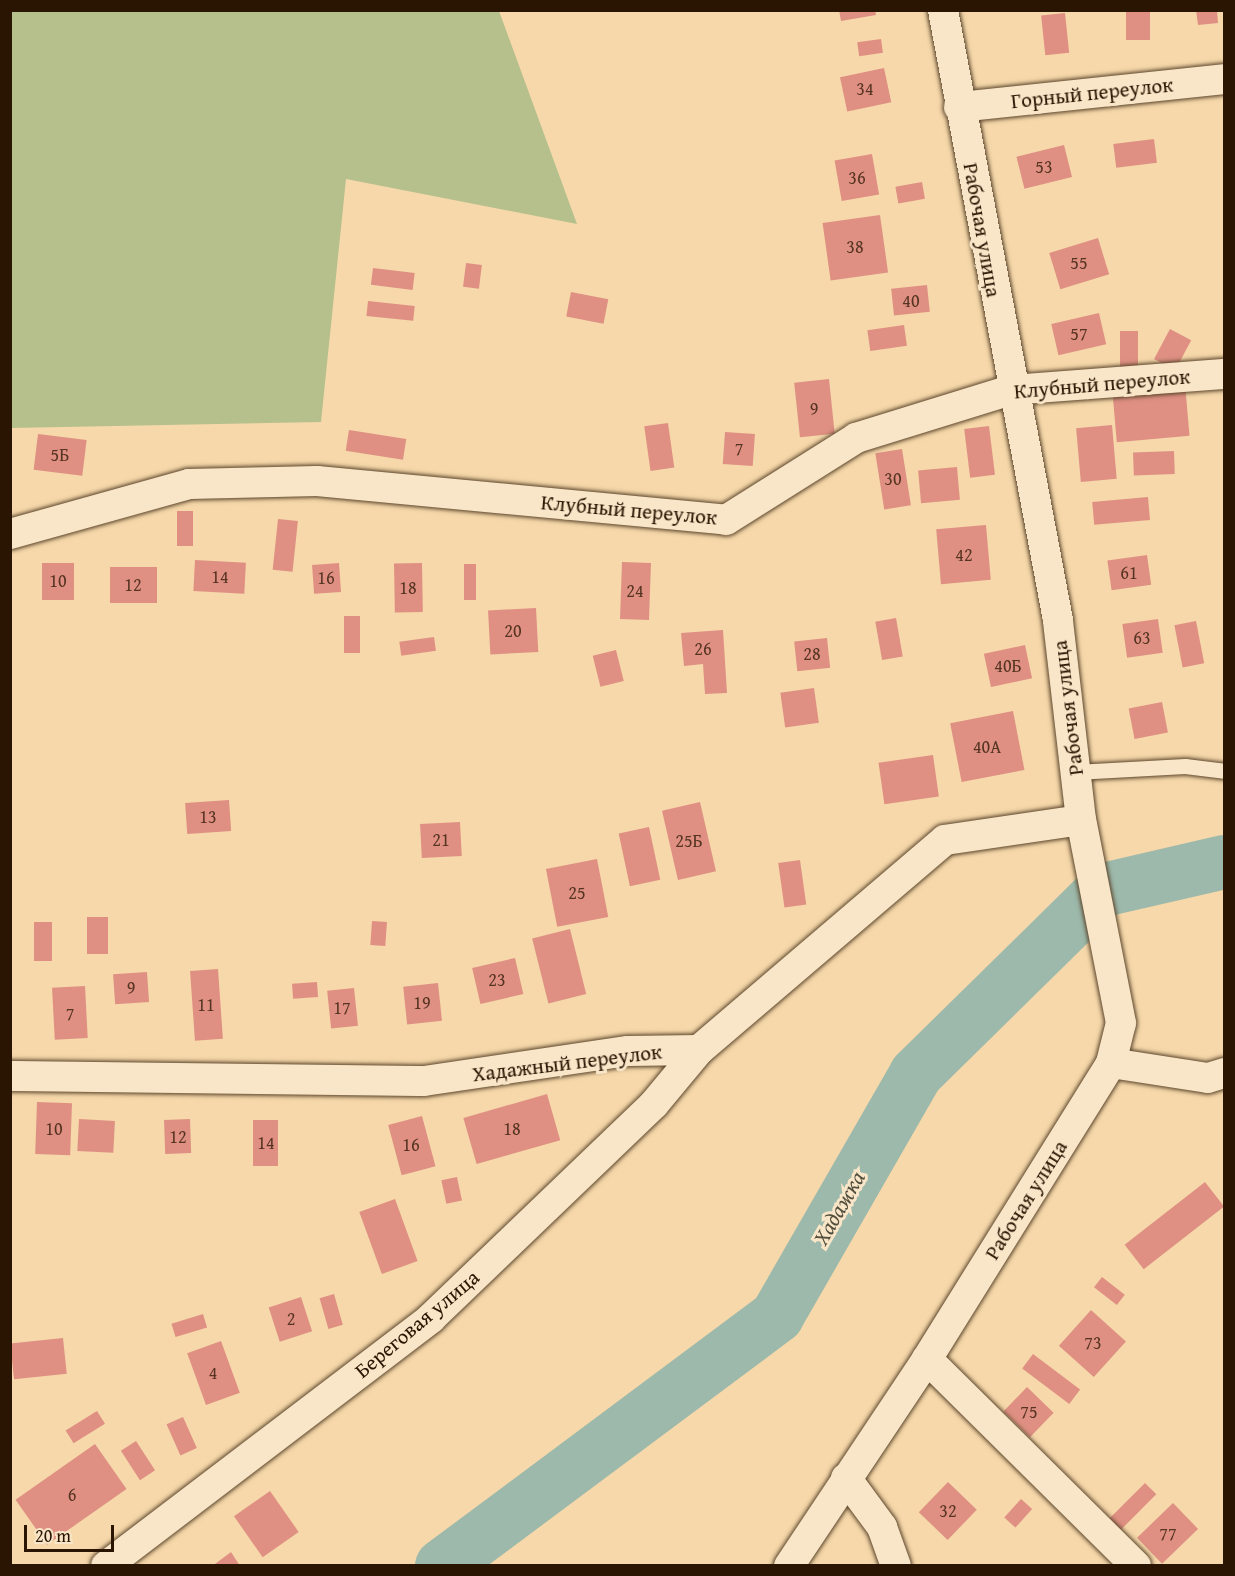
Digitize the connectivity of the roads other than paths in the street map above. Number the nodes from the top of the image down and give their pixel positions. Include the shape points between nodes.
1 (943, 10) edge
2 (1224, 79) edge
3 (959, 107) junction
4 (1224, 375) edge
5 (1011, 390) junction
6 (10, 534) edge
7 (1224, 771) edge
8 (1076, 772) junction
9 (1081, 820) junction
10 (699, 1050) junction
11 (1111, 1063) junction
12 (1224, 1073) edge
13 (10, 1076) edge
14 (927, 1359) junction
15 (846, 1478) junction
16 (106, 1566) edge
17 (789, 1566) edge
18 (896, 1566) edge
19 (1136, 1566) edge

1 - 3 street, Рабочая улица
2 - 3 street, Горный переулок
3 - 5 street, Рабочая улица
4 - 5 street, Клубный переулок
5 - 6 street, Клубный переулок via 856,438 726,520 306,481 189,483
5 - 8 street, Рабочая улица via 1058,620
7 - 8 lane via 1185,766
8 - 9 street, Рабочая улица
9 - 10 street via 945,840
9 - 11 street, Рабочая улица via 1120,1023
10 - 13 street, Хадажный переулок via 628,1051 424,1081
10 - 16 street, Береговая улица via 654,1104 431,1318
11 - 12 street via 1208,1078
11 - 14 street, Рабочая улица
14 - 15 street, Рабочая улица
14 - 19 street
15 - 17 street, Рабочая улица
15 - 18 street via 882,1527

